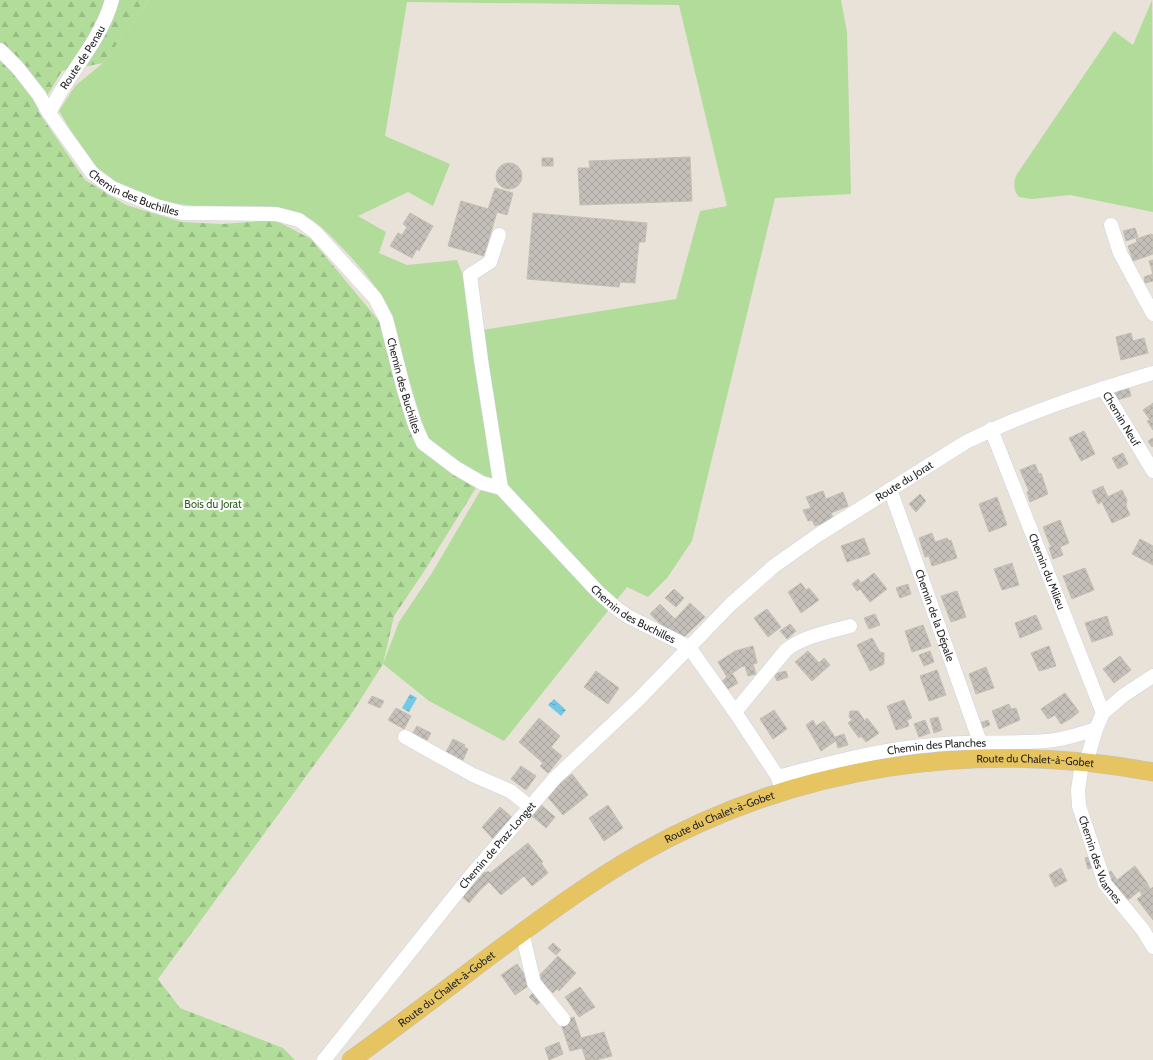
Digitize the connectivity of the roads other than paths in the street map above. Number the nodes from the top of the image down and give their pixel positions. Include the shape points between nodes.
1 (112, 0) edge
2 (0, 50) edge
3 (49, 114) junction
4 (1111, 225) dead end
5 (499, 235) dead end
6 (1153, 314) edge
7 (1153, 373) edge
8 (1103, 388) junction
9 (991, 430) junction
10 (1153, 471) edge
11 (501, 488) junction
12 (890, 489) junction
13 (850, 626) dead end
14 (689, 647) junction
15 (1153, 676) edge
16 (735, 712) junction
17 (1103, 713) junction
18 (1096, 729) junction
19 (405, 737) dead end
20 (980, 742) junction
21 (1085, 762) junction
22 (1153, 772) edge
23 (780, 784) junction
24 (530, 807) junction
25 (522, 932) junction
26 (1153, 947) edge
27 (563, 1019) dead end
28 (324, 1060) edge
29 (351, 1060) edge

1 - 3 street, Route de Penau via 98,35
2 - 3 street, Chemin des Buchilles via 39,95
3 - 11 street, Chemin des Buchilles via 92,173 112,188 130,197 183,213 276,214 299,220 315,232 375,298 386,319 404,390 423,443 456,468 482,483
4 - 6 street via 1120,253
5 - 11 street via 490,262 470,275
7 - 8 street, Route du Jorat
8 - 9 street, Route du Jorat
8 - 10 street, Chemin Neuf
9 - 12 street, Route du Jorat via 959,446
9 - 17 street, Chemin du Milieu
11 - 14 street, Chemin des Buchilles via 616,608
12 - 14 street, Route du Jorat via 818,534 774,566 731,604
12 - 20 street, Chemin de la Dépale
13 - 16 street via 792,645
14 - 16 street, Chemin des Buchilles
14 - 24 street, Chemin de Praz-Longet via 640,699 555,778
15 - 17 street
16 - 23 street, Chemin des Buchilles
17 - 18 street
18 - 20 street, Chemin des Planches via 1046,741
18 - 21 street
19 - 24 street via 473,775 510,791
20 - 23 street, Chemin des Planches via 893,750 814,767
21 - 22 main road, Route du Chalet-à-Gobet
21 - 23 main road, Route du Chalet-à-Gobet via 1037,758 936,761
21 - 26 street, Chemin des Vuarnes via 1078,790 1079,806 1100,865 1101,876
23 - 25 main road, Route du Chalet-à-Gobet via 641,853 583,889
24 - 28 street, Chemin de Praz-Longet via 468,879
25 - 27 street via 534,983
25 - 29 main road, Route du Chalet-à-Gobet

